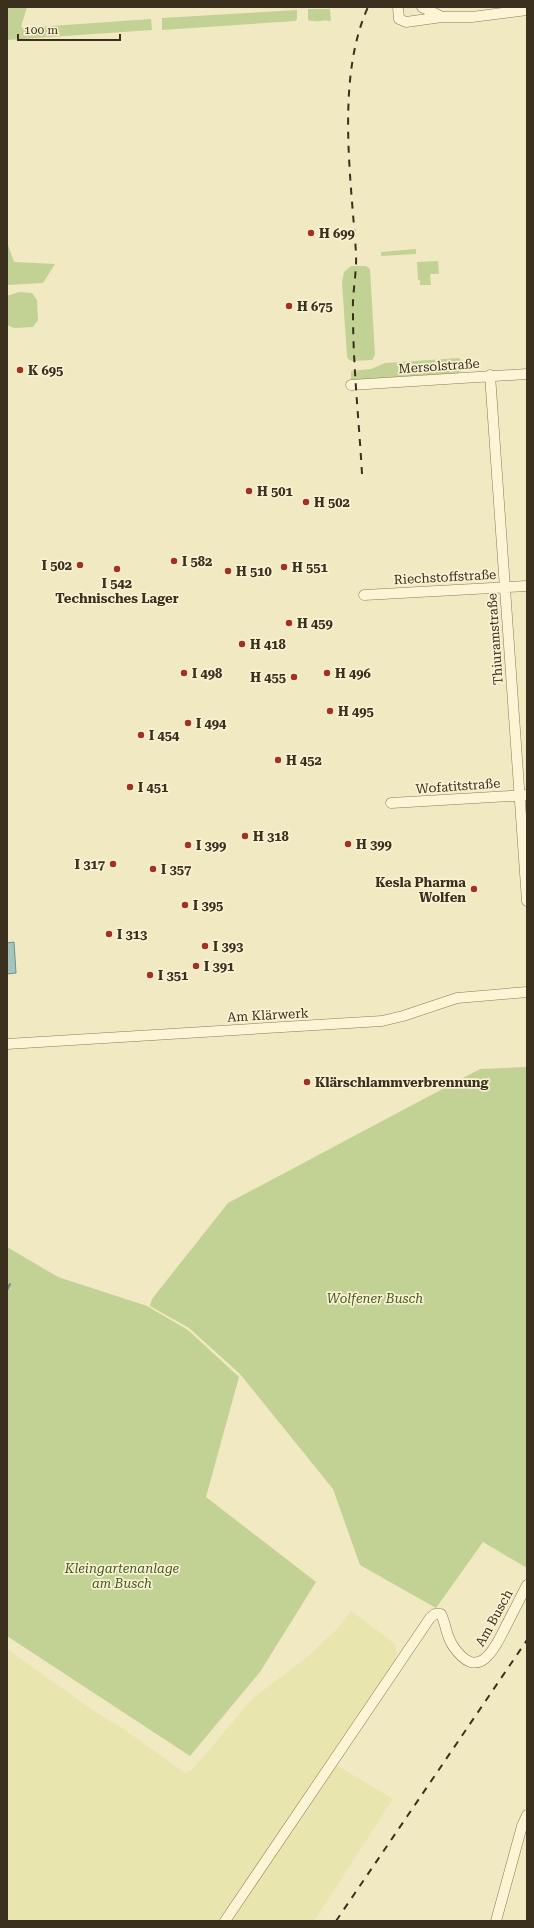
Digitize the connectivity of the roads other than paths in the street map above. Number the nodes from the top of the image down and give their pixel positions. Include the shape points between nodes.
1 (398, 7) edge
2 (422, 7) edge
3 (527, 10) edge
4 (442, 17) junction
5 (527, 374) edge
6 (490, 375) junction
7 (352, 385) dead end
8 (527, 586) edge
9 (504, 587) junction
10 (364, 595) dead end
11 (523, 795) edge
12 (391, 803) dead end
13 (527, 901) edge
14 (527, 992) edge
15 (7, 1044) edge
16 (527, 1585) edge
17 (527, 1815) edge
18 (225, 1921) edge
19 (496, 1921) edge

1 - 4 street via 399,19 406,22
2 - 4 street
3 - 4 street via 472,17
5 - 6 street, Mersolstraße
6 - 7 street, Mersolstraße
6 - 9 street, Thiuramstraße
8 - 9 street, Riechstoffstraße
9 - 10 street, Riechstoffstraße
9 - 11 street, Thiuramstraße
11 - 12 street, Wofatitstraße
11 - 13 street, Thiuramstraße
14 - 15 street, Am Klärwerk via 457,998 403,1016 377,1021
16 - 18 street, Am Busch via 495,1649 477,1663 467,1660 452,1644 442,1615 438,1613 430,1618
17 - 19 street

